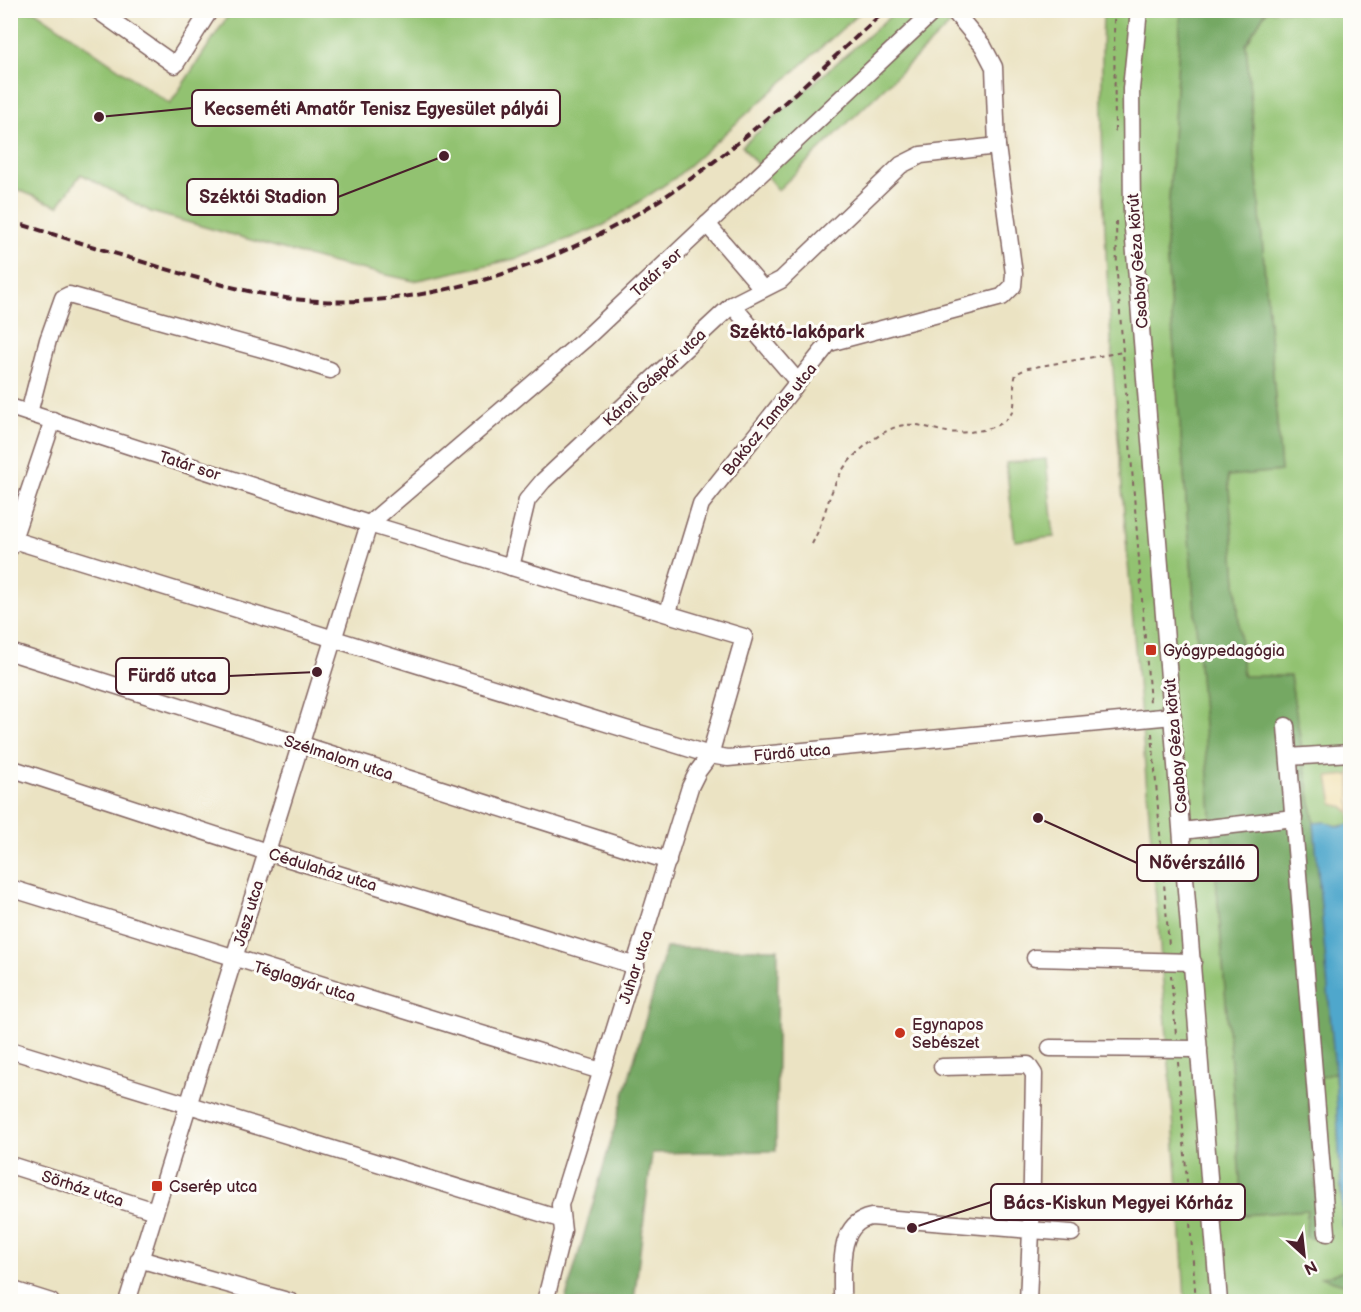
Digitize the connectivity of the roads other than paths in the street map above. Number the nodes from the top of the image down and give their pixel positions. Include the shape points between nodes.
1 (97, 10) edge
2 (210, 10) edge
3 (935, 10) edge
4 (953, 10) edge
5 (1139, 10) edge
6 (996, 147) junction
7 (707, 224) junction
8 (762, 288) junction
9 (732, 305) junction
10 (330, 370) dead end
11 (798, 382) junction
12 (10, 407) edge
13 (29, 413) junction
14 (53, 420) junction
15 (369, 524) junction
16 (11, 542) edge
17 (511, 567) junction
18 (668, 612) junction
19 (744, 637) joint
20 (334, 638) junction
21 (10, 652) edge
22 (1173, 716) junction
23 (1286, 726) dead end
24 (300, 745) junction
25 (1350, 753) edge
26 (710, 755) junction
27 (1289, 757) junction
28 (10, 768) edge
29 (1294, 818) junction
30 (1182, 831) junction
31 (267, 852) junction
32 (668, 861) junction
33 (10, 888) edge
34 (1035, 958) dead end
35 (234, 959) junction
36 (1192, 962) junction
37 (636, 966) junction
38 (1050, 1048) dead end
39 (1199, 1049) junction
40 (10, 1050) edge
41 (942, 1067) dead end
42 (601, 1071) junction
43 (188, 1104) junction
44 (10, 1165) edge
45 (155, 1211) junction
46 (560, 1219) junction
47 (1031, 1230) junction
48 (1072, 1233) dead end
49 (1327, 1233) dead end
50 (139, 1258) junction
51 (10, 1289) edge
52 (51, 1302) edge
53 (127, 1302) edge
54 (291, 1302) edge
55 (545, 1302) edge
56 (842, 1302) edge
57 (1028, 1302) edge
58 (1219, 1302) edge

1 - 2 street via 175,65
3 - 7 street, Tatár sor
4 - 6 street, Bakócz Tamás utca via 983,46 994,67
5 - 22 street, Csabay Géza körút via 1131,89 1132,216
6 - 8 street, Károli Gáspár utca via 910,159 781,280
6 - 11 street, Bakócz Tamás utca via 1013,286 1002,297 829,344
7 - 8 street
7 - 15 street, Tatár sor via 585,339
8 - 9 street, Károli Gáspár utca
9 - 11 street
9 - 17 street, Károli Gáspár utca via 543,481 527,500
10 - 13 street via 69,295 63,298 48,340
11 - 18 street, Bakócz Tamás utca via 701,504
12 - 13 street, Tatár sor
13 - 14 street, Tatár sor
14 - 15 street, Tatár sor
14 - 16 street
15 - 17 street, Tatár sor
15 - 20 street, Jász utca
16 - 20 street, Fürdő utca
17 - 18 street, Tatár sor
18 - 19 street, Tatár sor
19 - 26 street, Juhar utca
20 - 24 street, Jász utca
20 - 26 street, Fürdő utca
21 - 24 street, Szélmalom utca
22 - 26 street, Fürdő utca via 728,758
22 - 30 street, Csabay Géza körút
23 - 27 street
24 - 31 street, Jász utca
24 - 32 street, Szélmalom utca
25 - 27 street
26 - 32 street, Juhar utca via 690,787
27 - 29 street
28 - 31 street, Cédulaház utca
29 - 30 street
29 - 49 street
30 - 36 street, Csabay Géza körút
31 - 35 street, Jász utca
31 - 37 street, Cédulaház utca
32 - 37 street, Juhar utca
33 - 35 street, Téglagyár utca
34 - 36 street
35 - 42 street, Téglagyár utca
35 - 43 street, Jász utca
36 - 39 street, Csabay Géza körút
37 - 42 street, Juhar utca
38 - 39 street
39 - 58 street, Csabay Géza körút
40 - 43 street
41 - 47 street via 1028,1065 1034,1074
42 - 46 street, Juhar utca via 560,1205
43 - 45 street, Jász utca
43 - 46 street
44 - 45 street, Sörház utca
45 - 50 street, Jász utca
46 - 55 street, Juhar utca via 563,1231
47 - 48 street
47 - 56 street via 864,1219 845,1239
47 - 57 street
50 - 53 street, Jász utca
50 - 54 street
51 - 52 street

